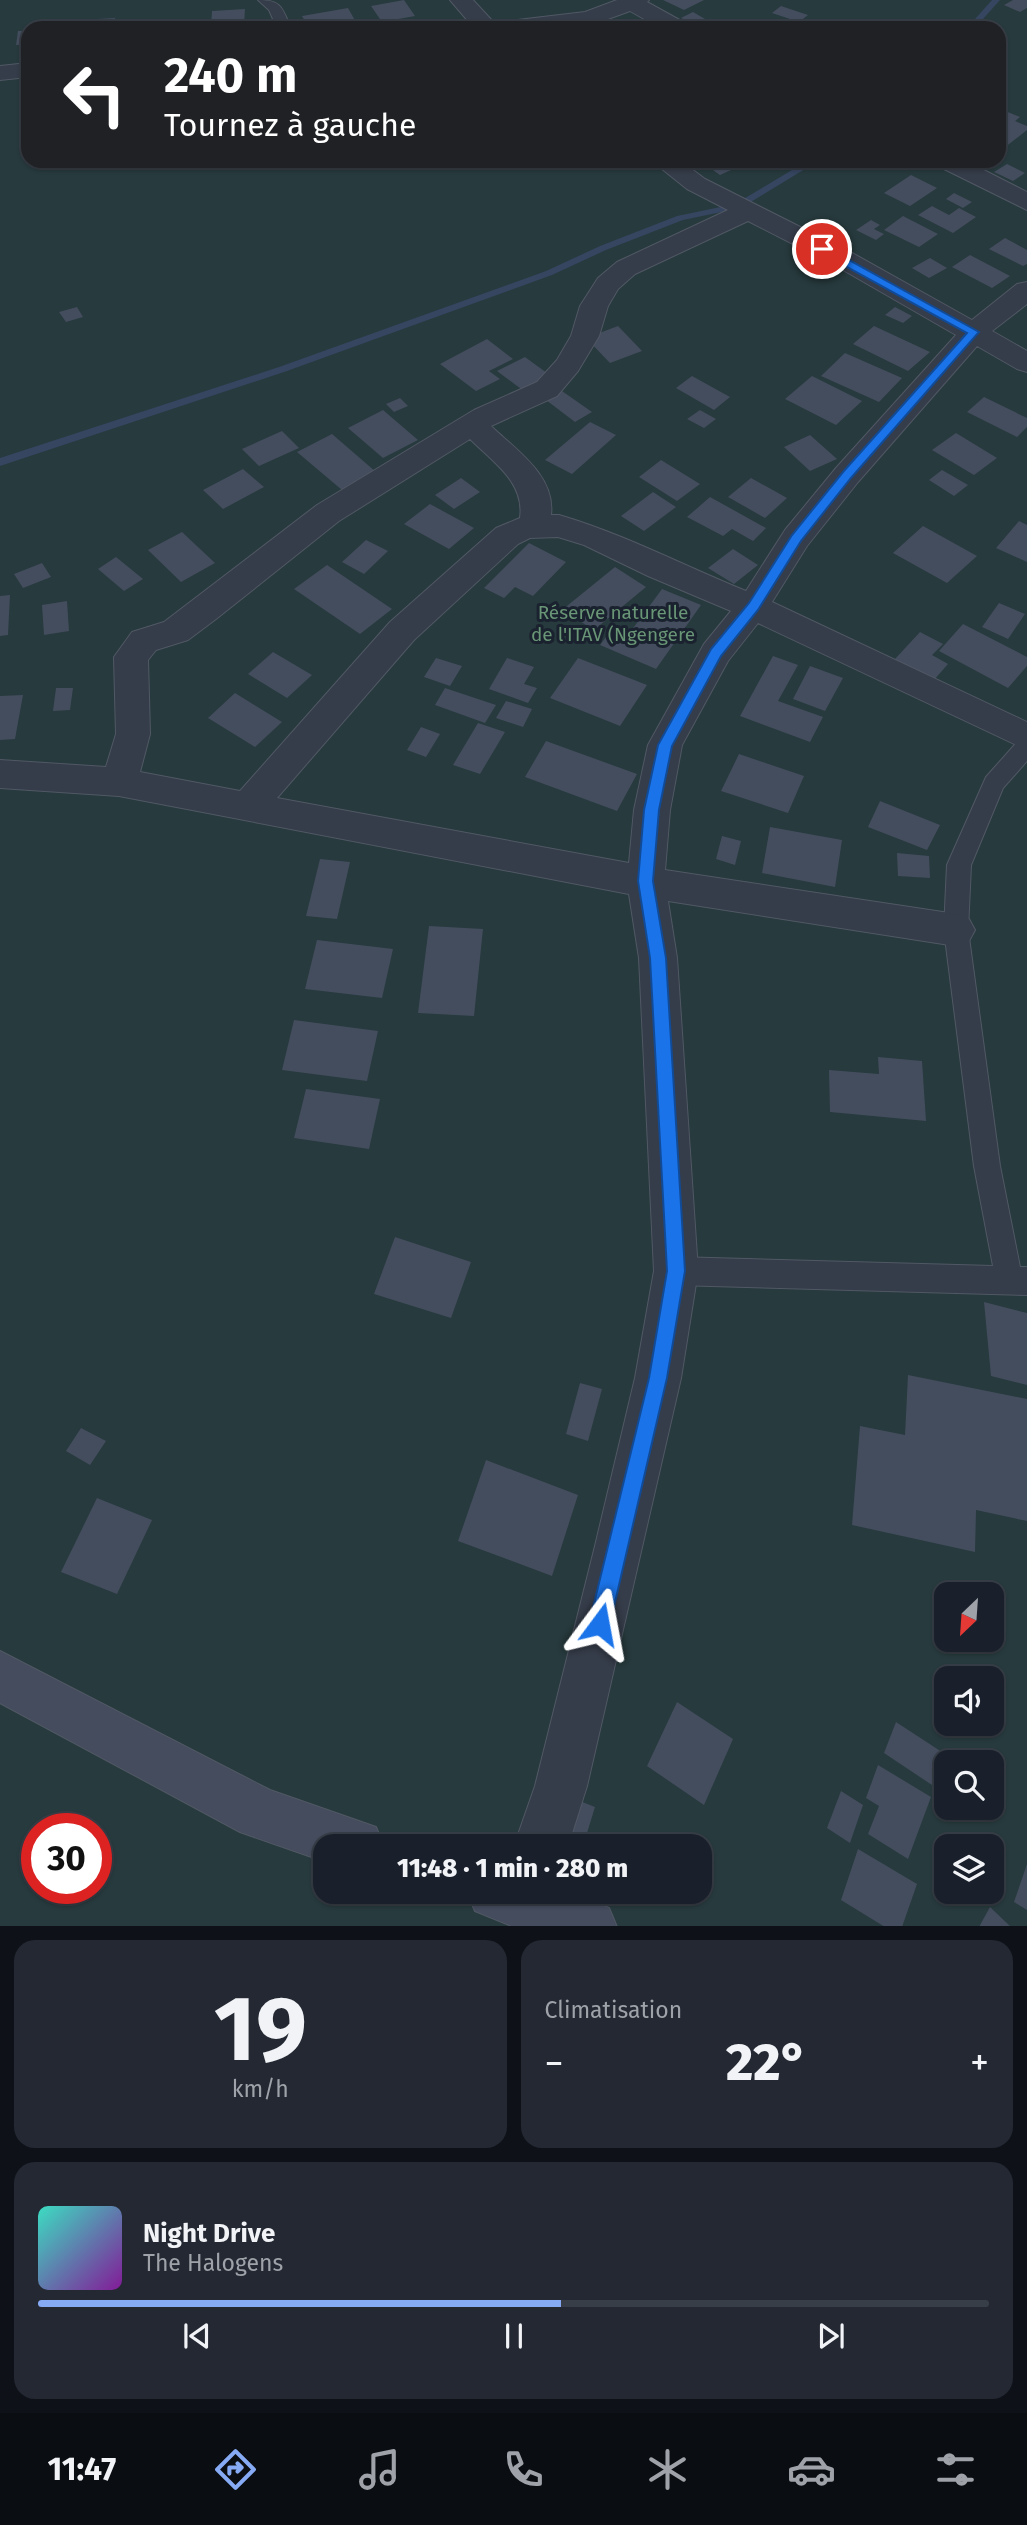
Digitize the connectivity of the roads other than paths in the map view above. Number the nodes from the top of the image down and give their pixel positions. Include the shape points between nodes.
1 (265, 0) edge
2 (461, 0) edge
3 (635, 1) edge
4 (281, 21) edge
5 (480, 21) edge
6 (565, 21) edge
7 (666, 21) edge
8 (21, 71) edge
9 (0, 73) edge
10 (674, 168) edge
11 (961, 168) edge
12 (1027, 202) edge
13 (742, 208) junction
14 (1027, 290) edge
15 (974, 332) junction
16 (1027, 363) edge
17 (472, 424) junction
18 (534, 527) junction
19 (753, 607) junction
20 (1027, 737) edge
21 (1027, 746) edge
22 (0, 774) edge
23 (119, 782) junction
24 (247, 807) junction
25 (646, 881) junction
26 (956, 930) junction
27 (676, 1271) junction
28 (1018, 1280) edge
29 (0, 1676) edge
30 (322, 1834) edge
31 (545, 1834) edge
32 (535, 1904) edge
33 (588, 1926) edge

1 - 4 lane
2 - 5 street
3 - 6 street via 589,18
3 - 7 street
8 - 9 street
10 - 13 street
11 - 12 street
13 - 15 street
13 - 17 street via 626,268 608,284 568,365 547,389
14 - 15 street
15 - 16 street
15 - 19 street via 796,538
17 - 18 street via 529,480 537,505
17 - 23 street via 328,513 176,631 144,641 136,649 131,657 133,734
18 - 19 street via 559,526 595,537
18 - 24 street via 507,536 402,631
19 - 20 street
19 - 25 street via 716,653 665,745 652,810
21 - 26 lane via 993,783 958,865
22 - 23 street
23 - 24 street
24 - 25 street
25 - 26 street
25 - 27 street via 658,958
26 - 28 lane via 987,1166
27 - 28 lane
27 - 31 street via 658,1378 619,1546 561,1786
29 - 30 street via 259,1813
32 - 33 street

